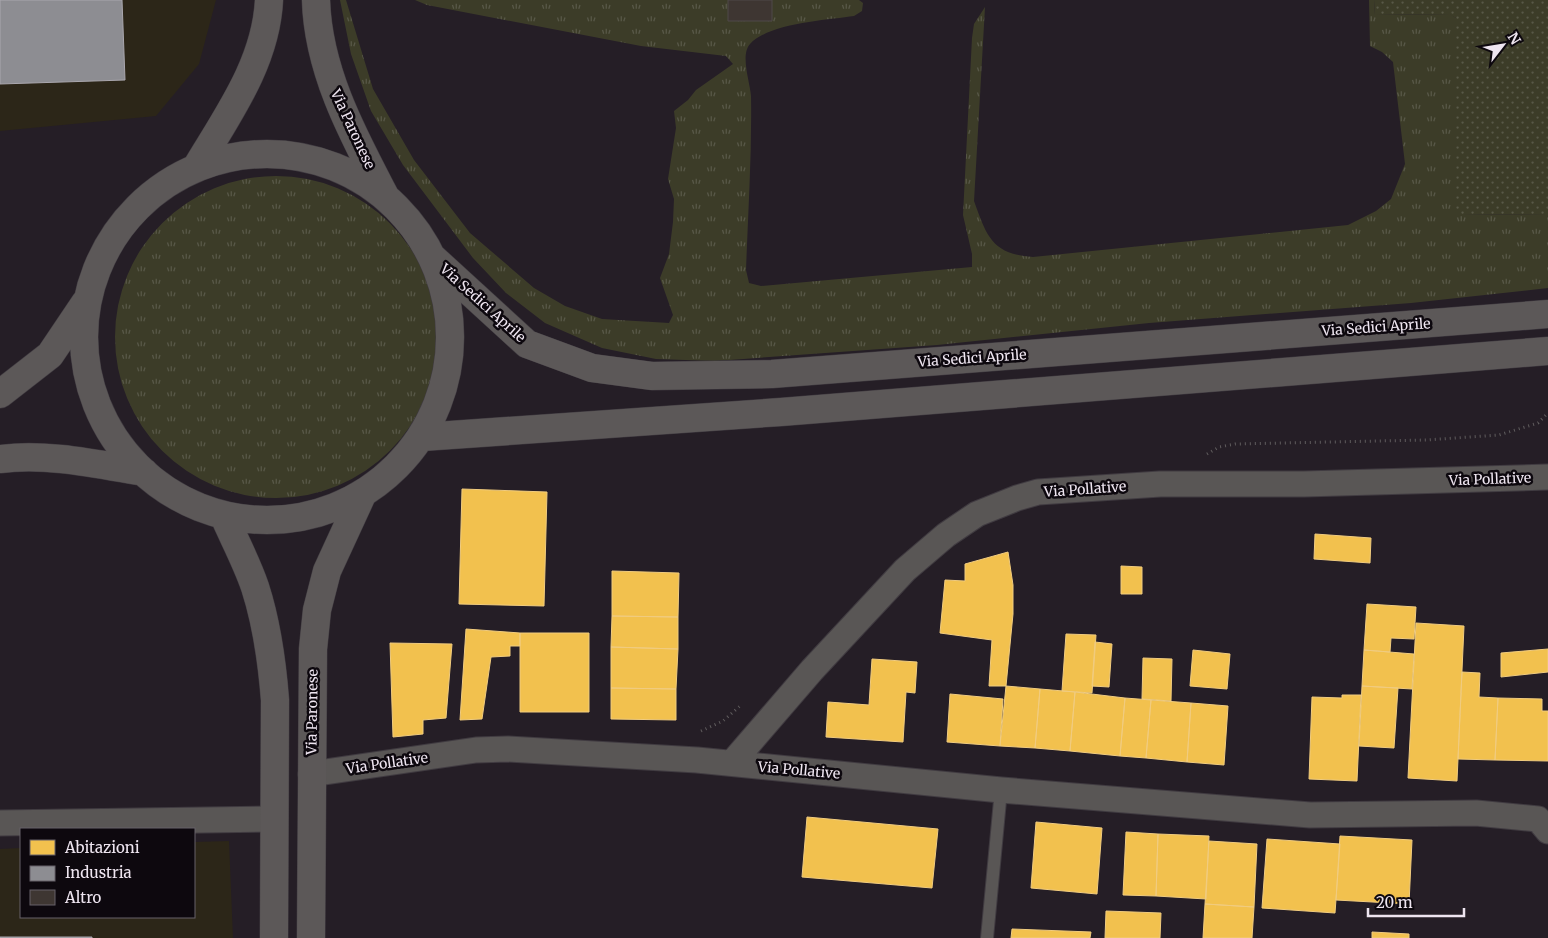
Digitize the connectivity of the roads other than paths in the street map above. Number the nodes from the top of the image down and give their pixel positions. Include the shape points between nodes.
1 (269, 0) edge
2 (316, 0) edge
3 (196, 168) junction
4 (386, 198) junction
5 (433, 258) junction
6 (88, 300) junction
7 (1536, 315) edge
8 (1537, 352) edge
9 (0, 394) edge
10 (422, 437) junction
11 (0, 459) edge
12 (144, 472) junction
13 (1548, 477) edge
14 (362, 495) junction
15 (224, 516) junction
16 (732, 763) junction
17 (311, 774) junction
18 (1001, 790) junction
19 (274, 819) junction
20 (0, 823) edge
21 (1548, 831) edge
22 (274, 938) edge
23 (311, 938) edge
24 (986, 938) edge

1 - 3 main road via 260,47 246,84
2 - 4 main road, Via Paronese via 324,56 339,104
3 - 4 main road, Via Sedici Aprile via 256,154 314,159 344,170
3 - 6 main road, Via Sedici Aprile via 147,200 126,220 107,248
4 - 5 main road, Via Sedici Aprile via 411,223
5 - 7 main road, Via Sedici Aprile via 527,344 592,368 652,376 772,374
5 - 10 main road, Via Sedici Aprile via 447,300 451,346 446,384
6 - 9 main road, Via Sedici Aprile via 50,354
6 - 12 main road, Via Sedici Aprile via 85,354 97,403 117,442
8 - 10 main road
10 - 14 main road, Via Sedici Aprile via 386,478
11 - 12 main road, Via Sedici Aprile via 28,456 74,460
12 - 15 main road, Via Sedici Aprile via 190,504
13 - 16 street, Via Pollative via 1304,484 1160,484 1038,492 1017,498 977,514 905,570 812,670
14 - 15 main road, Via Sedici Aprile via 306,517 280,521
14 - 17 main road, Via Paronese via 327,571 317,610 313,649
15 - 19 main road via 254,585 272,661 275,700
16 - 17 street, Via Pollative via 508,749 476,750
16 - 18 street, Via Pollative
17 - 23 main road, Via Paronese
18 - 21 street, Via Pollative via 1310,815 1476,813 1538,819
18 - 24 lane
19 - 20 street
19 - 22 main road

